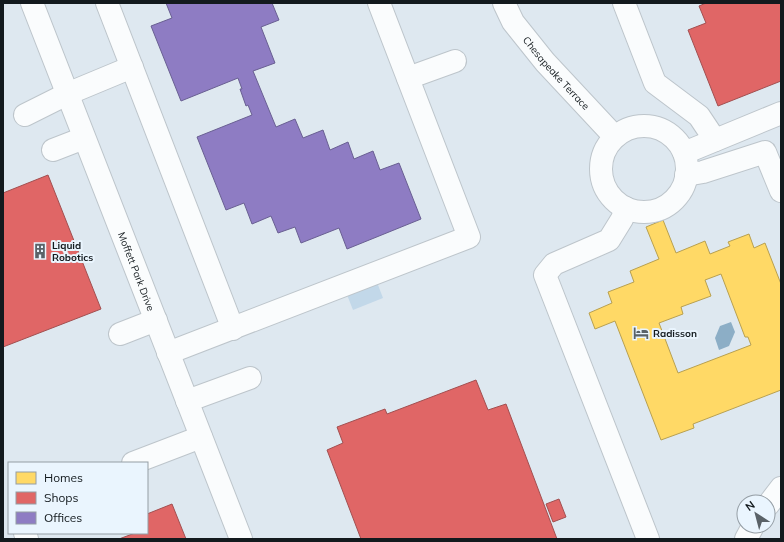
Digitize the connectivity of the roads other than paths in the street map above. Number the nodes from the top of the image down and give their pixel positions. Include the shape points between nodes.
1 (32, 3) edge
2 (107, 3) edge
3 (379, 3) edge
4 (504, 3) edge
5 (624, 3) edge
6 (455, 61) dead end
7 (132, 67) junction
8 (408, 78) junction
9 (67, 94) junction
10 (781, 113) edge
11 (25, 115) dead end
12 (84, 138) junction
13 (615, 138) junction
14 (715, 140) junction
15 (53, 150) dead end
16 (684, 153) junction
17 (686, 175) junction
18 (781, 191) edge
19 (626, 208) junction
20 (156, 320) junction
21 (233, 329) junction
22 (120, 334) dead end
23 (168, 353) junction
24 (250, 378) dead end
25 (187, 401) junction
26 (201, 437) junction
27 (136, 462) edge
28 (241, 539) edge
29 (648, 539) edge

1 - 9 street, Moffett Park Drive
2 - 7 street
3 - 8 street
4 - 13 street, Chesapeake Terrace via 513,22 544,62
5 - 14 street via 655,83 699,116
6 - 8 street
7 - 9 street
7 - 21 street
8 - 21 street via 469,237
9 - 11 street
9 - 12 street, Moffett Park Drive
10 - 14 street
12 - 15 street
12 - 20 street, Moffett Park Drive
13 - 16 street via 626,130 640,126 653,127 666,132
13 - 19 street via 606,149 601,162 601,176 606,190 614,201
14 - 16 street
16 - 17 street
17 - 18 street via 765,152
17 - 19 street via 683,187 665,207 639,212
19 - 29 street via 609,240 554,264 545,275
20 - 22 street
20 - 23 street, Moffett Park Drive
21 - 23 street
23 - 25 street, Moffett Park Drive
24 - 25 street
25 - 26 street, Moffett Park Drive
26 - 27 street
26 - 28 street, Moffett Park Drive

